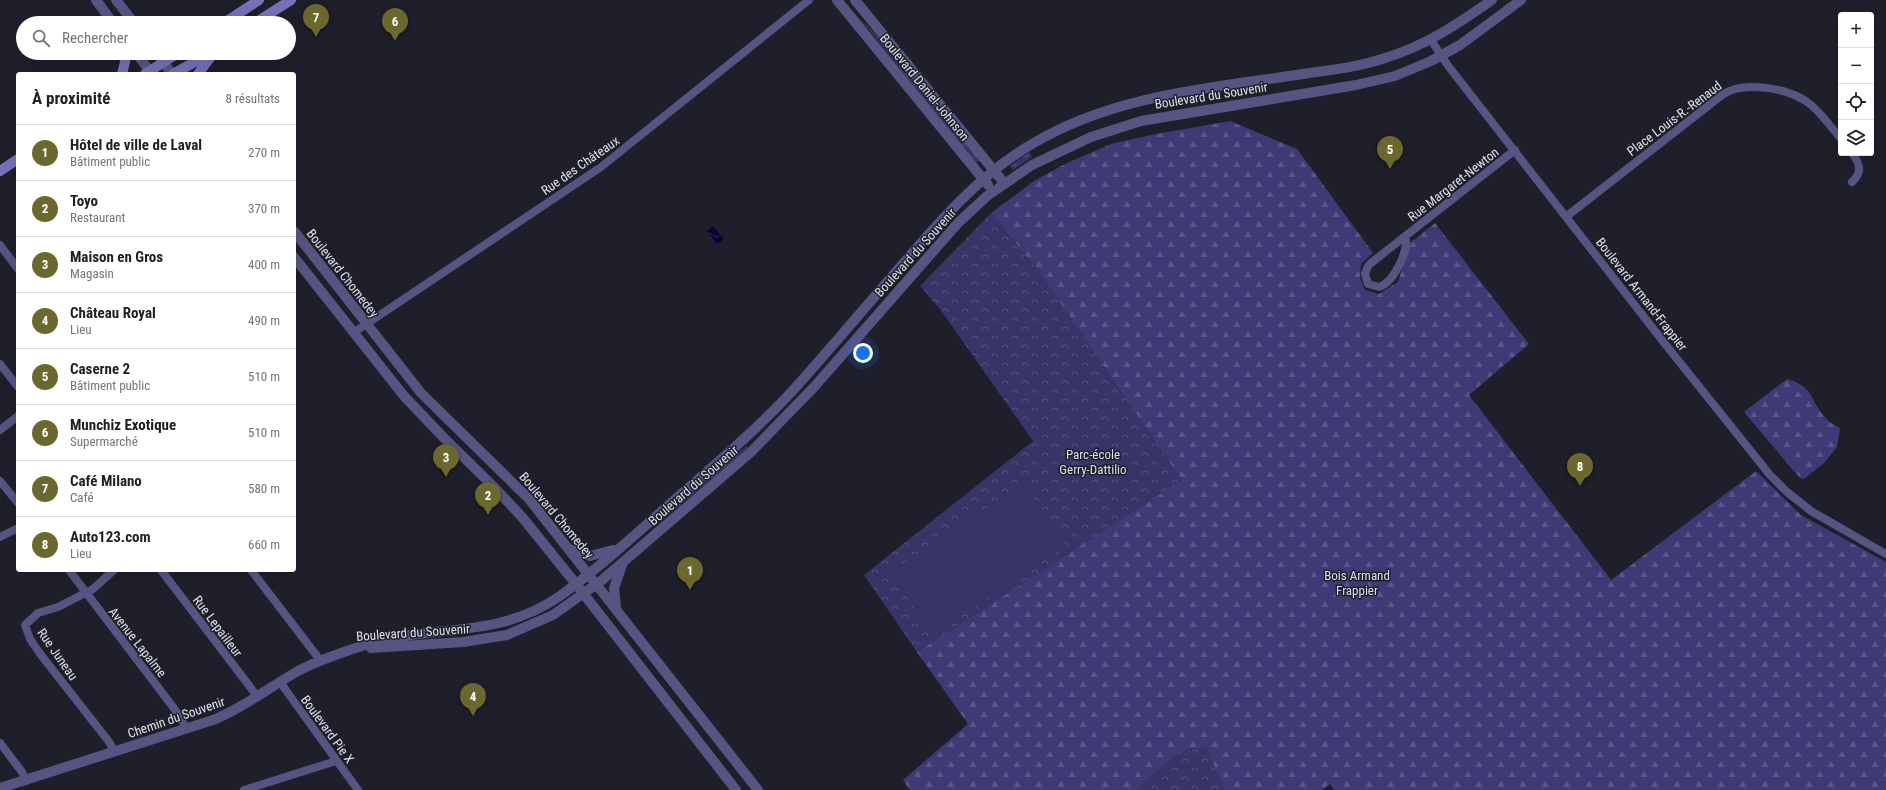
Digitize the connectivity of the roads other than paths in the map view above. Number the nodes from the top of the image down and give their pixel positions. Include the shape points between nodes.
1 (96, 0) edge
2 (116, 0) edge
3 (259, 0) edge
4 (291, 0) edge
5 (809, 0) edge
6 (838, 0) edge
7 (856, 0) edge
8 (1492, 0) edge
9 (1521, 0) edge
10 (108, 16) edge
11 (129, 16) edge
12 (235, 16) edge
13 (267, 16) edge
14 (1431, 40) junction
15 (1441, 56) junction
16 (125, 60) edge
17 (140, 60) edge
18 (166, 60) edge
19 (199, 60) edge
20 (207, 60) edge
21 (163, 62) junction
22 (122, 72) edge
23 (147, 72) edge
24 (149, 72) edge
25 (171, 72) edge
26 (177, 72) edge
27 (199, 72) edge
28 (1838, 135) edge
29 (1515, 150) junction
30 (1854, 156) edge
31 (16, 160) edge
32 (0, 171) edge
33 (994, 171) junction
34 (984, 180) junction
35 (1852, 182) dead end
36 (1004, 183) junction
37 (993, 191) junction
38 (1567, 216) junction
39 (296, 234) edge
40 (1405, 237) junction
41 (0, 245) edge
42 (296, 260) edge
43 (16, 265) edge
44 (366, 324) junction
45 (353, 333) junction
46 (0, 364) edge
47 (16, 384) edge
48 (16, 418) edge
49 (0, 430) edge
50 (0, 481) edge
51 (16, 501) edge
52 (16, 529) edge
53 (0, 537) edge
54 (1859, 538) junction
55 (618, 548) junction
56 (569, 549) junction
57 (1886, 549) edge
58 (1886, 554) edge
59 (623, 563) junction
60 (70, 572) edge
61 (112, 572) edge
62 (163, 572) edge
63 (253, 572) edge
64 (588, 574) junction
65 (576, 584) junction
66 (597, 584) junction
67 (86, 593) junction
68 (584, 594) junction
69 (617, 609) junction
70 (351, 650) junction
71 (320, 660) junction
72 (280, 682) junction
73 (257, 696) junction
74 (187, 729) junction
75 (0, 743) edge
76 (114, 752) junction
77 (336, 761) junction
78 (26, 781) junction
79 (0, 788) edge
80 (244, 790) edge
81 (358, 790) edge
82 (736, 790) edge
83 (758, 790) edge

1 - 10 street
2 - 11 street
3 - 12 main road
4 - 13 main road
5 - 44 street, Rue des Châteaux via 602,167
6 - 34 street, Boulevard Daniel-Johnson
7 - 33 street, Boulevard Daniel-Johnson
8 - 14 street, Boulevard du Souvenir
9 - 15 street, Boulevard du Souvenir via 1468,40
14 - 15 street, Boulevard Armand-Frappier
14 - 33 street, Boulevard du Souvenir via 1404,52 1370,62 1165,96 1112,108 1040,139
15 - 29 street, Boulevard Armand-Frappier
15 - 36 street, Boulevard du Souvenir via 1402,74 1371,82 1119,126 1061,150
16 - 22 main road
17 - 23 street
18 - 21 main road
19 - 26 main road
20 - 27 main road
21 - 24 main road
21 - 25 street
28 - 38 street, Place Louis-R.-Renaud via 1816,109 1804,100 1778,91 1754,87 1730,90
29 - 38 street, Boulevard Armand-Frappier
29 - 40 street, Rue Margaret-Newton
30 - 35 street via 1860,169 1859,175
31 - 32 main road
33 - 34 street, Boulevard du Souvenir
33 - 36 street, Boulevard Daniel-Johnson
34 - 37 street, Boulevard Daniel-Johnson
34 - 55 street, Boulevard du Souvenir via 935,227 804,378 765,419
36 - 37 street, Boulevard du Souvenir
37 - 59 street, Boulevard du Souvenir via 946,235 815,386 752,452
38 - 54 street, Boulevard Armand-Frappier via 1669,349 1775,479 1811,512
39 - 44 street, Boulevard Chomedey
40 - 40 street, Rue Margaret-Newton via 1368,266 1365,274 1368,284 1379,287 1390,281 1406,250
41 - 43 street
42 - 45 street
44 - 45 street, Rue des Châteaux
44 - 56 street, Boulevard Chomedey via 425,398 518,487
45 - 65 street via 418,413 510,503
46 - 47 street
48 - 49 street
50 - 51 street
52 - 53 street
54 - 57 street, Boulevard Armand-Frappier
54 - 58 street, Boulevard Armand-Frappier
55 - 56 street via 590,556
55 - 64 street, Boulevard du Souvenir
56 - 64 street, Boulevard Chomedey
59 - 66 street, Boulevard du Souvenir
59 - 69 street via 614,588
60 - 67 street, Avenue Lapalme
61 - 67 street
62 - 73 street, Rue Lepailleur
63 - 71 street
64 - 65 street, Boulevard du Souvenir
64 - 66 street, Boulevard Chomedey
65 - 68 street
65 - 70 street, Boulevard du Souvenir via 544,606 499,624 388,639
66 - 68 street, Boulevard du Souvenir
66 - 69 street, Boulevard Chomedey
67 - 74 street, Avenue Lapalme
67 - 76 street, Rue Juneau via 58,607 38,613 25,625 30,640 110,743
68 - 70 street, Boulevard du Souvenir via 546,618 495,638
68 - 82 street
69 - 83 street, Boulevard Chomedey
70 - 71 street, Chemin du Souvenir
71 - 72 street, Chemin du Souvenir
72 - 73 street, Chemin du Souvenir
72 - 77 street, Boulevard Pie X
73 - 74 street, Chemin du Souvenir via 223,716
74 - 76 street, Chemin du Souvenir
75 - 78 street
76 - 78 street, Chemin du Souvenir
77 - 80 street
77 - 81 street, Boulevard Pie X
78 - 79 street, Chemin du Souvenir

